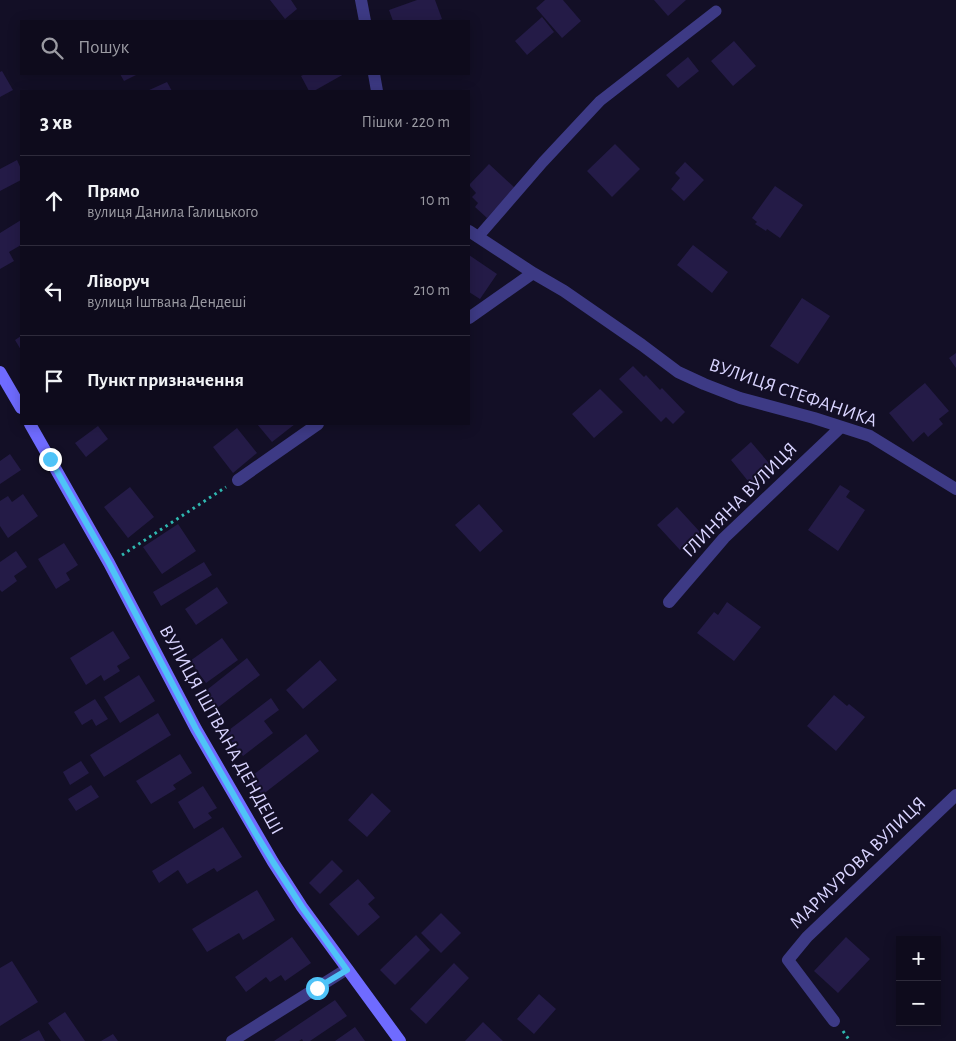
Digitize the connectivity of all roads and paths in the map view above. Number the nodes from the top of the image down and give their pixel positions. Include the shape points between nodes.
1 (361, 0) edge
2 (716, 11) dead end
3 (365, 20) edge
4 (374, 75) edge
5 (377, 90) edge
6 (473, 234) edge
7 (533, 273) junction
8 (470, 317) edge
9 (0, 372) edge
10 (20, 406) edge
11 (31, 425) edge
12 (317, 425) edge
13 (841, 427) junction
14 (238, 480) joint
15 (956, 489) edge
16 (109, 563) junction
17 (669, 602) dead end
18 (956, 795) edge
19 (347, 970) junction
20 (834, 1021) dead end
21 (232, 1041) edge
22 (400, 1041) edge

1 - 3 street
2 - 6 lane via 600,102
4 - 5 street
6 - 7 street, ВУЛИЦЯ СТЕФАНИКА
7 - 8 street
7 - 13 street, ВУЛИЦЯ СТЕФАНИКА via 564,291 678,372 740,398
9 - 10 street
11 - 16 street, ВУЛИЦЯ ІШТВАНА ДЕНДЕШІ
12 - 14 street
13 - 15 street, ВУЛИЦЯ СТЕФАНИКА via 870,436
13 - 17 street, ГЛИНЯНА ВУЛИЦЯ via 724,538
14 - 16 path
16 - 19 street, ВУЛИЦЯ ІШТВАНА ДЕНДЕШІ via 196,729 263,846
18 - 20 street, МАРМУРОВА ВУЛИЦЯ via 807,937 788,960
19 - 21 street
19 - 22 street, ВУЛИЦЯ ІШТВАНА ДЕНДЕШІ

